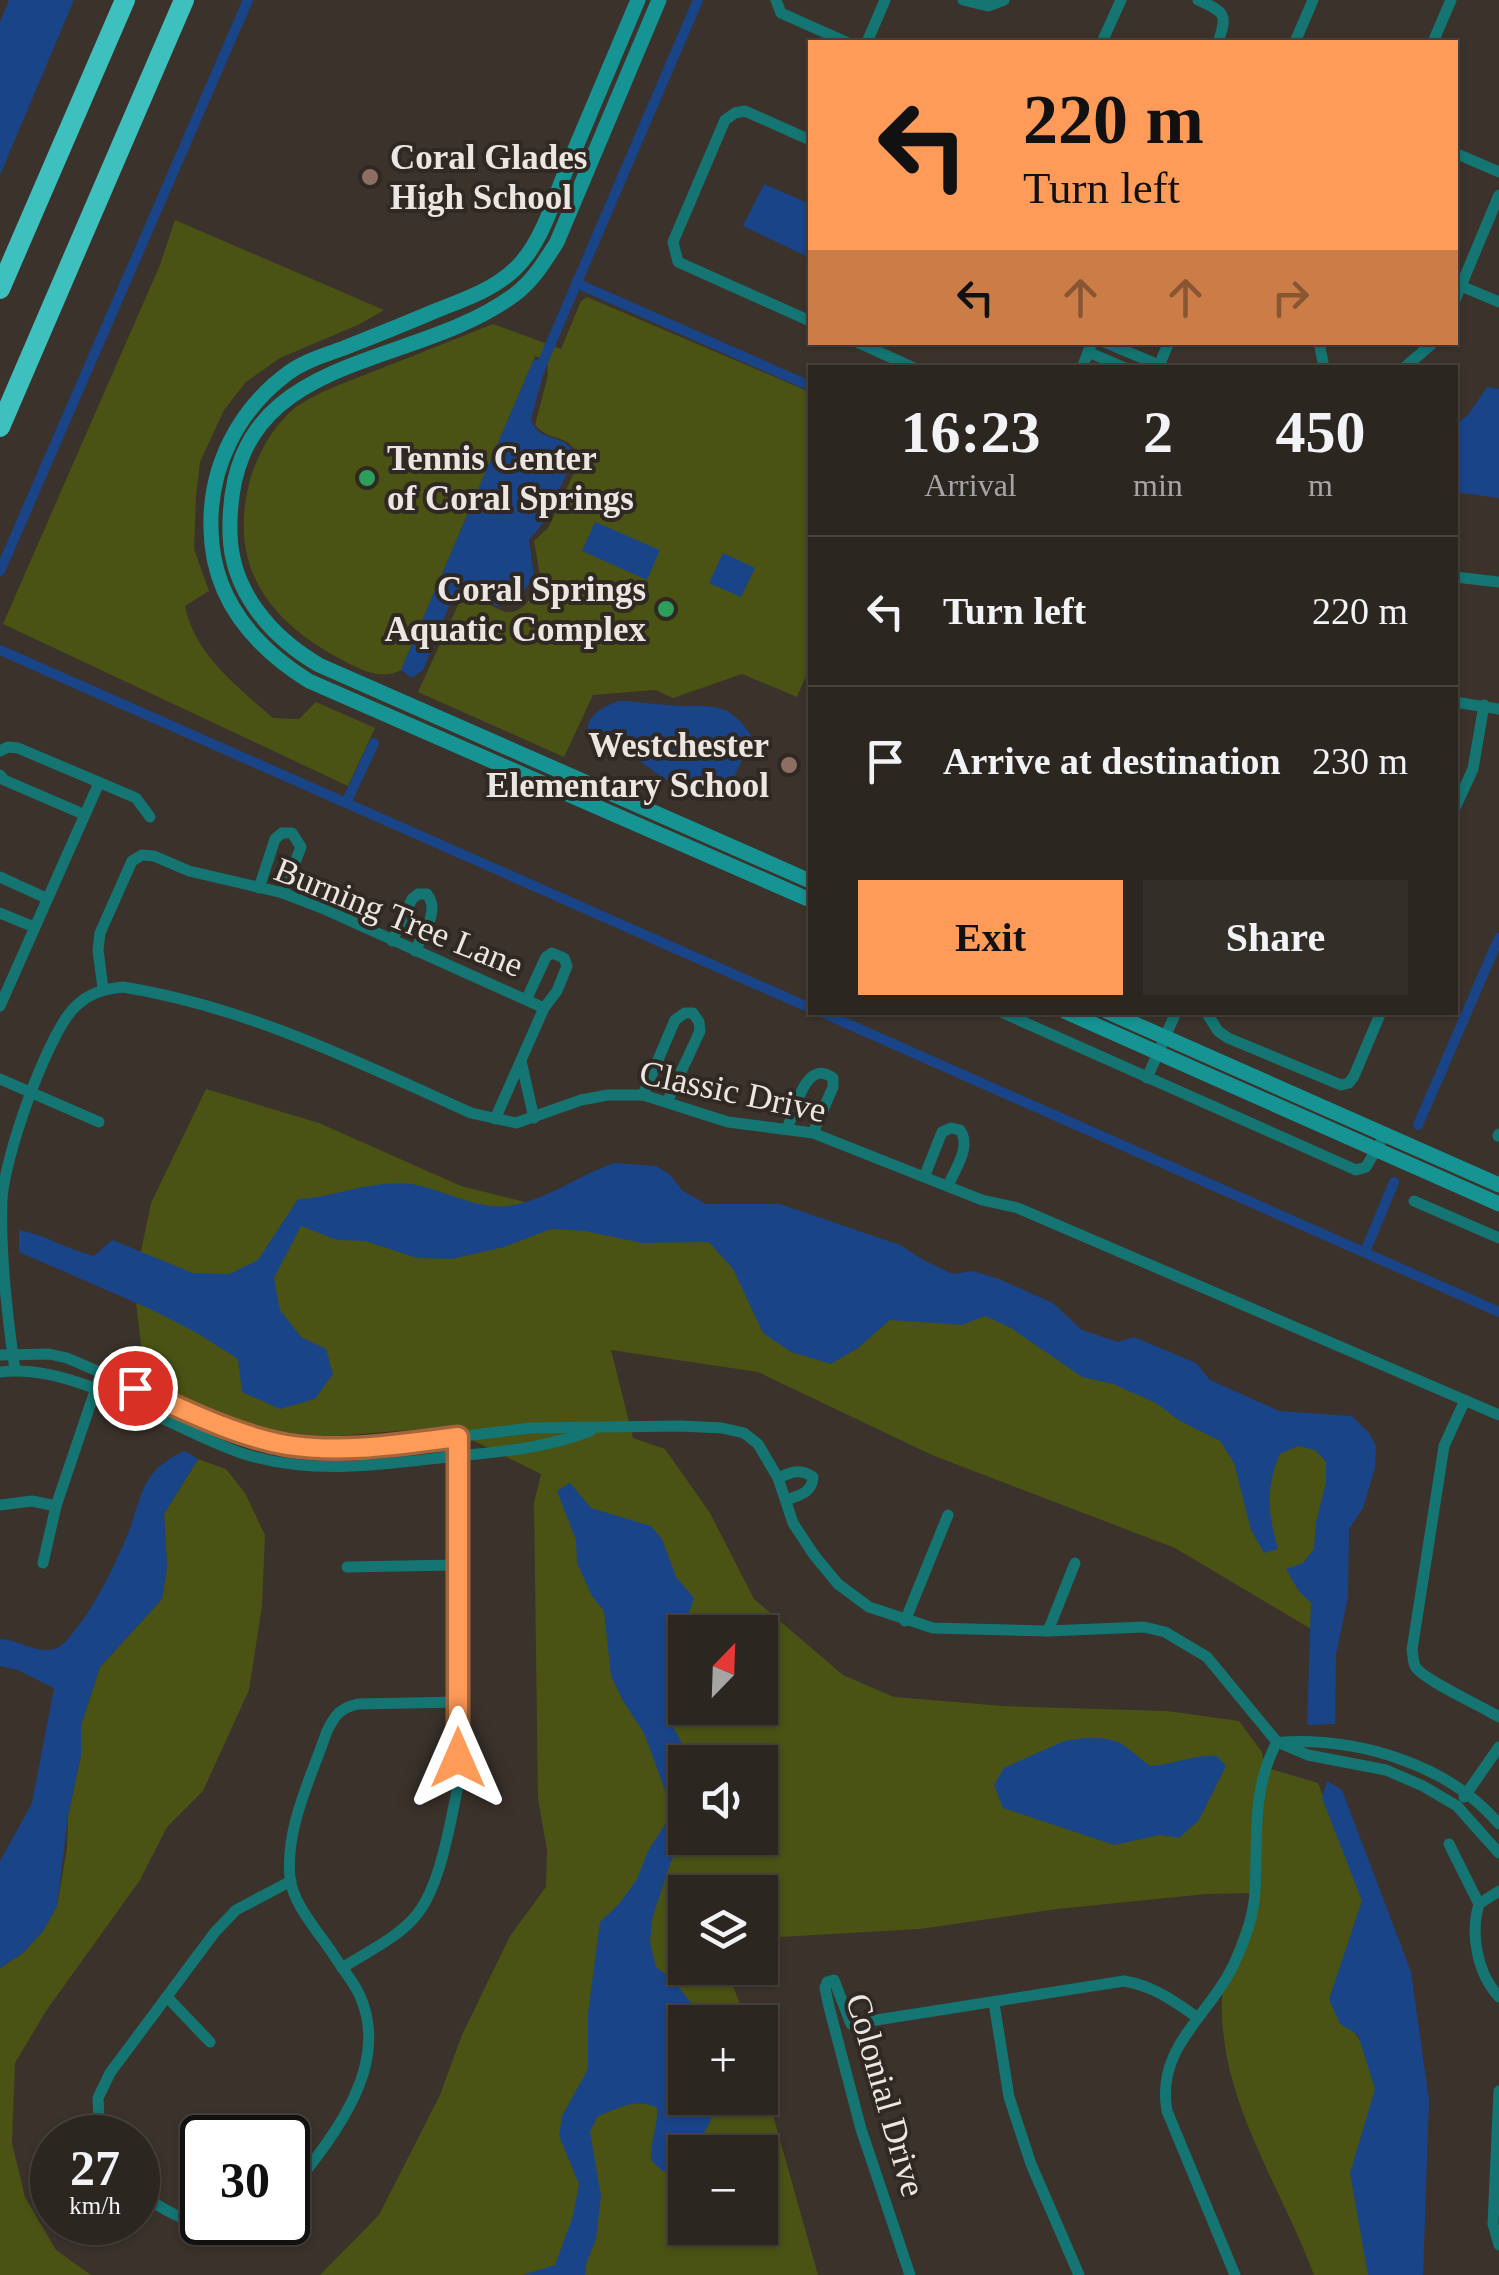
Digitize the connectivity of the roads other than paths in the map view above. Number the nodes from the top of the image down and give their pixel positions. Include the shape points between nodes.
1 (125, 0) edge
2 (184, 0) edge
3 (638, 0) edge
4 (658, 0) edge
5 (886, 0) edge
6 (963, 0) edge
7 (1004, 0) edge
8 (1121, 0) edge
9 (1198, 0) edge
10 (1313, 0) edge
11 (1451, 0) edge
12 (776, 2) edge
13 (842, 40) edge
14 (868, 40) edge
15 (1103, 40) edge
16 (1218, 40) edge
17 (1297, 40) edge
18 (1434, 40) edge
19 (808, 139) edge
20 (1458, 154) edge
21 (1499, 172) edge
22 (1499, 195) edge
23 (1461, 286) junction
24 (0, 290) edge
25 (1458, 293) edge
26 (1499, 302) edge
27 (808, 321) edge
28 (864, 345) edge
29 (1111, 345) edge
30 (1431, 345) edge
31 (1090, 347) edge
32 (907, 365) edge
33 (1120, 365) edge
34 (1157, 365) edge
35 (1407, 365) edge
36 (0, 427) edge
37 (1458, 577) edge
38 (1499, 582) edge
39 (1458, 702) edge
40 (1484, 705) junction
41 (1499, 709) edge
42 (0, 752) edge
43 (0, 775) edge
44 (100, 783) junction
45 (1458, 802) edge
46 (83, 814) junction
47 (150, 817) dead end
48 (0, 877) edge
49 (808, 880) edge
50 (259, 888) junction
51 (283, 893) junction
52 (46, 898) junction
53 (808, 899) edge
54 (0, 913) edge
55 (34, 927) junction
56 (392, 941) junction
57 (415, 951) junction
58 (103, 989) junction
59 (526, 998) junction
60 (0, 1006) edge
61 (544, 1008) junction
62 (1008, 1015) edge
63 (1075, 1015) edge
64 (1113, 1015) edge
65 (1175, 1015) edge
66 (1208, 1015) edge
67 (1381, 1015) edge
68 (1161, 1045) junction
69 (520, 1061) junction
70 (1147, 1078) junction
71 (0, 1079) edge
72 (31, 1092) junction
73 (643, 1095) junction
74 (668, 1100) junction
75 (534, 1118) junction
76 (494, 1119) junction
77 (99, 1122) dead end
78 (787, 1128) junction
79 (813, 1133) junction
80 (1380, 1142) junction
81 (925, 1175) junction
82 (1499, 1185) edge
83 (948, 1186) junction
84 (1414, 1201) dead end
85 (1499, 1204) edge
86 (1499, 1238) edge
87 (6, 1354) edge
88 (14, 1370) junction
89 (0, 1372) edge
90 (102, 1373) junction
91 (95, 1390) junction
92 (1465, 1400) junction
93 (1499, 1415) edge
94 (599, 1428) junction
95 (458, 1437) junction
96 (460, 1456) junction
97 (778, 1478) junction
98 (786, 1500) junction
99 (0, 1504) edge
100 (56, 1506) junction
101 (948, 1516) dead end
102 (42, 1563) dead end
103 (1075, 1564) dead end
104 (457, 1565) junction
105 (347, 1567) dead end
106 (905, 1621) junction
107 (1048, 1631) junction
108 (458, 1702) junction
109 (1499, 1716) edge
110 (1278, 1742) junction
111 (1499, 1747) edge
112 (1467, 1792) junction
113 (1457, 1806) junction
114 (1499, 1824) edge
115 (1448, 1844) dead end
116 (1499, 1854) edge
117 (290, 1882) junction
118 (1499, 1891) edge
119 (1478, 1904) junction
120 (342, 1968) junction
121 (1499, 1996) edge
122 (167, 1998) junction
123 (994, 2003) junction
124 (1198, 2018) junction
125 (210, 2042) dead end
126 (1499, 2092) edge
127 (99, 2115) edge
128 (310, 2165) edge
129 (1499, 2245) edge
130 (910, 2275) edge
131 (1079, 2275) edge
132 (1235, 2275) edge

1 - 24 highway
2 - 36 highway
3 - 53 street via 526,257 483,292 290,371 254,404 224,452 214,481 211,544 232,609 278,662 309,681
4 - 49 street via 557,242 531,280 490,310 324,376 268,414 232,484 230,542 247,596 266,625 318,665
5 - 14 street
6 - 7 street via 988,6
8 - 15 street
9 - 16 street via 1224,16
10 - 17 street
11 - 18 street
12 - 13 street via 781,13
19 - 27 street via 745,111 725,120 673,242 678,262
20 - 21 street
22 - 23 street
23 - 25 street
23 - 26 street
28 - 32 street
29 - 34 street
30 - 35 street
31 - 33 street
37 - 38 street
39 - 40 street
40 - 41 street
40 - 45 street via 1473,769
42 - 44 street via 18,748
43 - 46 street
44 - 46 street
44 - 47 street via 136,798
46 - 52 street
48 - 52 street
50 - 51 street, Burning Tree Lane
50 - 51 street via 275,839 292,833 300,847
50 - 58 street, Burning Tree Lane via 154,856 132,861 100,933
51 - 56 street, Burning Tree Lane
52 - 55 street
54 - 55 street
55 - 60 street
56 - 57 street, Burning Tree Lane
56 - 57 street via 412,899 427,894 433,910
57 - 59 street, Burning Tree Lane
58 - 72 street via 62,1024
58 - 76 street, Classic Drive via 152,992 249,1018
59 - 61 street, Burning Tree Lane
59 - 61 street via 546,957 559,954 567,966
61 - 69 street
62 - 70 street
63 - 68 street
64 - 68 street
65 - 68 street
66 - 67 street via 1228,1038 1341,1085 1352,1079
68 - 70 street
68 - 80 street
69 - 75 street
69 - 76 street
70 - 80 street via 1356,1170 1366,1167
71 - 72 street
72 - 77 street
72 - 87 street via 2,1198
73 - 74 street, Classic Drive
73 - 74 street via 675,1020 693,1013 700,1031
73 - 75 street, Classic Drive via 581,1100
74 - 78 street, Classic Drive via 728,1122
75 - 76 street, Classic Drive
78 - 79 street, Classic Drive
78 - 79 street via 808,1078 826,1073 834,1087
79 - 81 street, Classic Drive
80 - 82 street
80 - 85 street
81 - 83 street, Classic Drive
81 - 83 street via 942,1132 960,1130 965,1146
83 - 92 street, Classic Drive via 1018,1208
84 - 86 street
87 - 88 street
87 - 90 street via 49,1354
88 - 89 street
88 - 91 street
90 - 91 street
90 - 95 street via 246,1435 286,1445 357,1449
91 - 96 street via 243,1453 283,1463 325,1468
91 - 100 street
92 - 93 street, Classic Drive
92 - 109 street via 1444,1446 1412,1650 1425,1678
94 - 95 street
94 - 96 street via 553,1445
94 - 97 street via 744,1433
95 - 96 street
96 - 104 street
97 - 98 street
97 - 98 street via 795,1470 814,1478 806,1494
98 - 106 street via 814,1555 838,1584 869,1607
99 - 100 street
100 - 102 street
101 - 106 street
103 - 107 street
104 - 105 street
104 - 108 street
106 - 107 street via 933,1628
107 - 110 street via 1165,1632 1207,1657
108 - 117 street via 358,1704 334,1715 290,1839
108 - 120 street via 458,1786 422,1908
110 - 112 street via 1389,1756
110 - 113 street via 1308,1755 1386,1770
110 - 124 street via 1259,1790 1249,1924 1222,1988
111 - 112 street
112 - 113 street
112 - 114 street
113 - 116 street
115 - 119 street
117 - 120 street
117 - 122 street via 236,1910
118 - 119 street
119 - 121 street via 1481,1965
120 - 128 street via 366,2016 369,2056 350,2104
122 - 125 street
122 - 127 street via 110,2073 98,2098
123 - 124 street via 1124,1980 1145,1984
123 - 130 street, Colonial Drive via 851,2024 834,1980 824,1988 861,2129
123 - 131 street via 1008,2096
124 - 132 street via 1176,2048 1163,2090
126 - 129 street via 1493,2224

